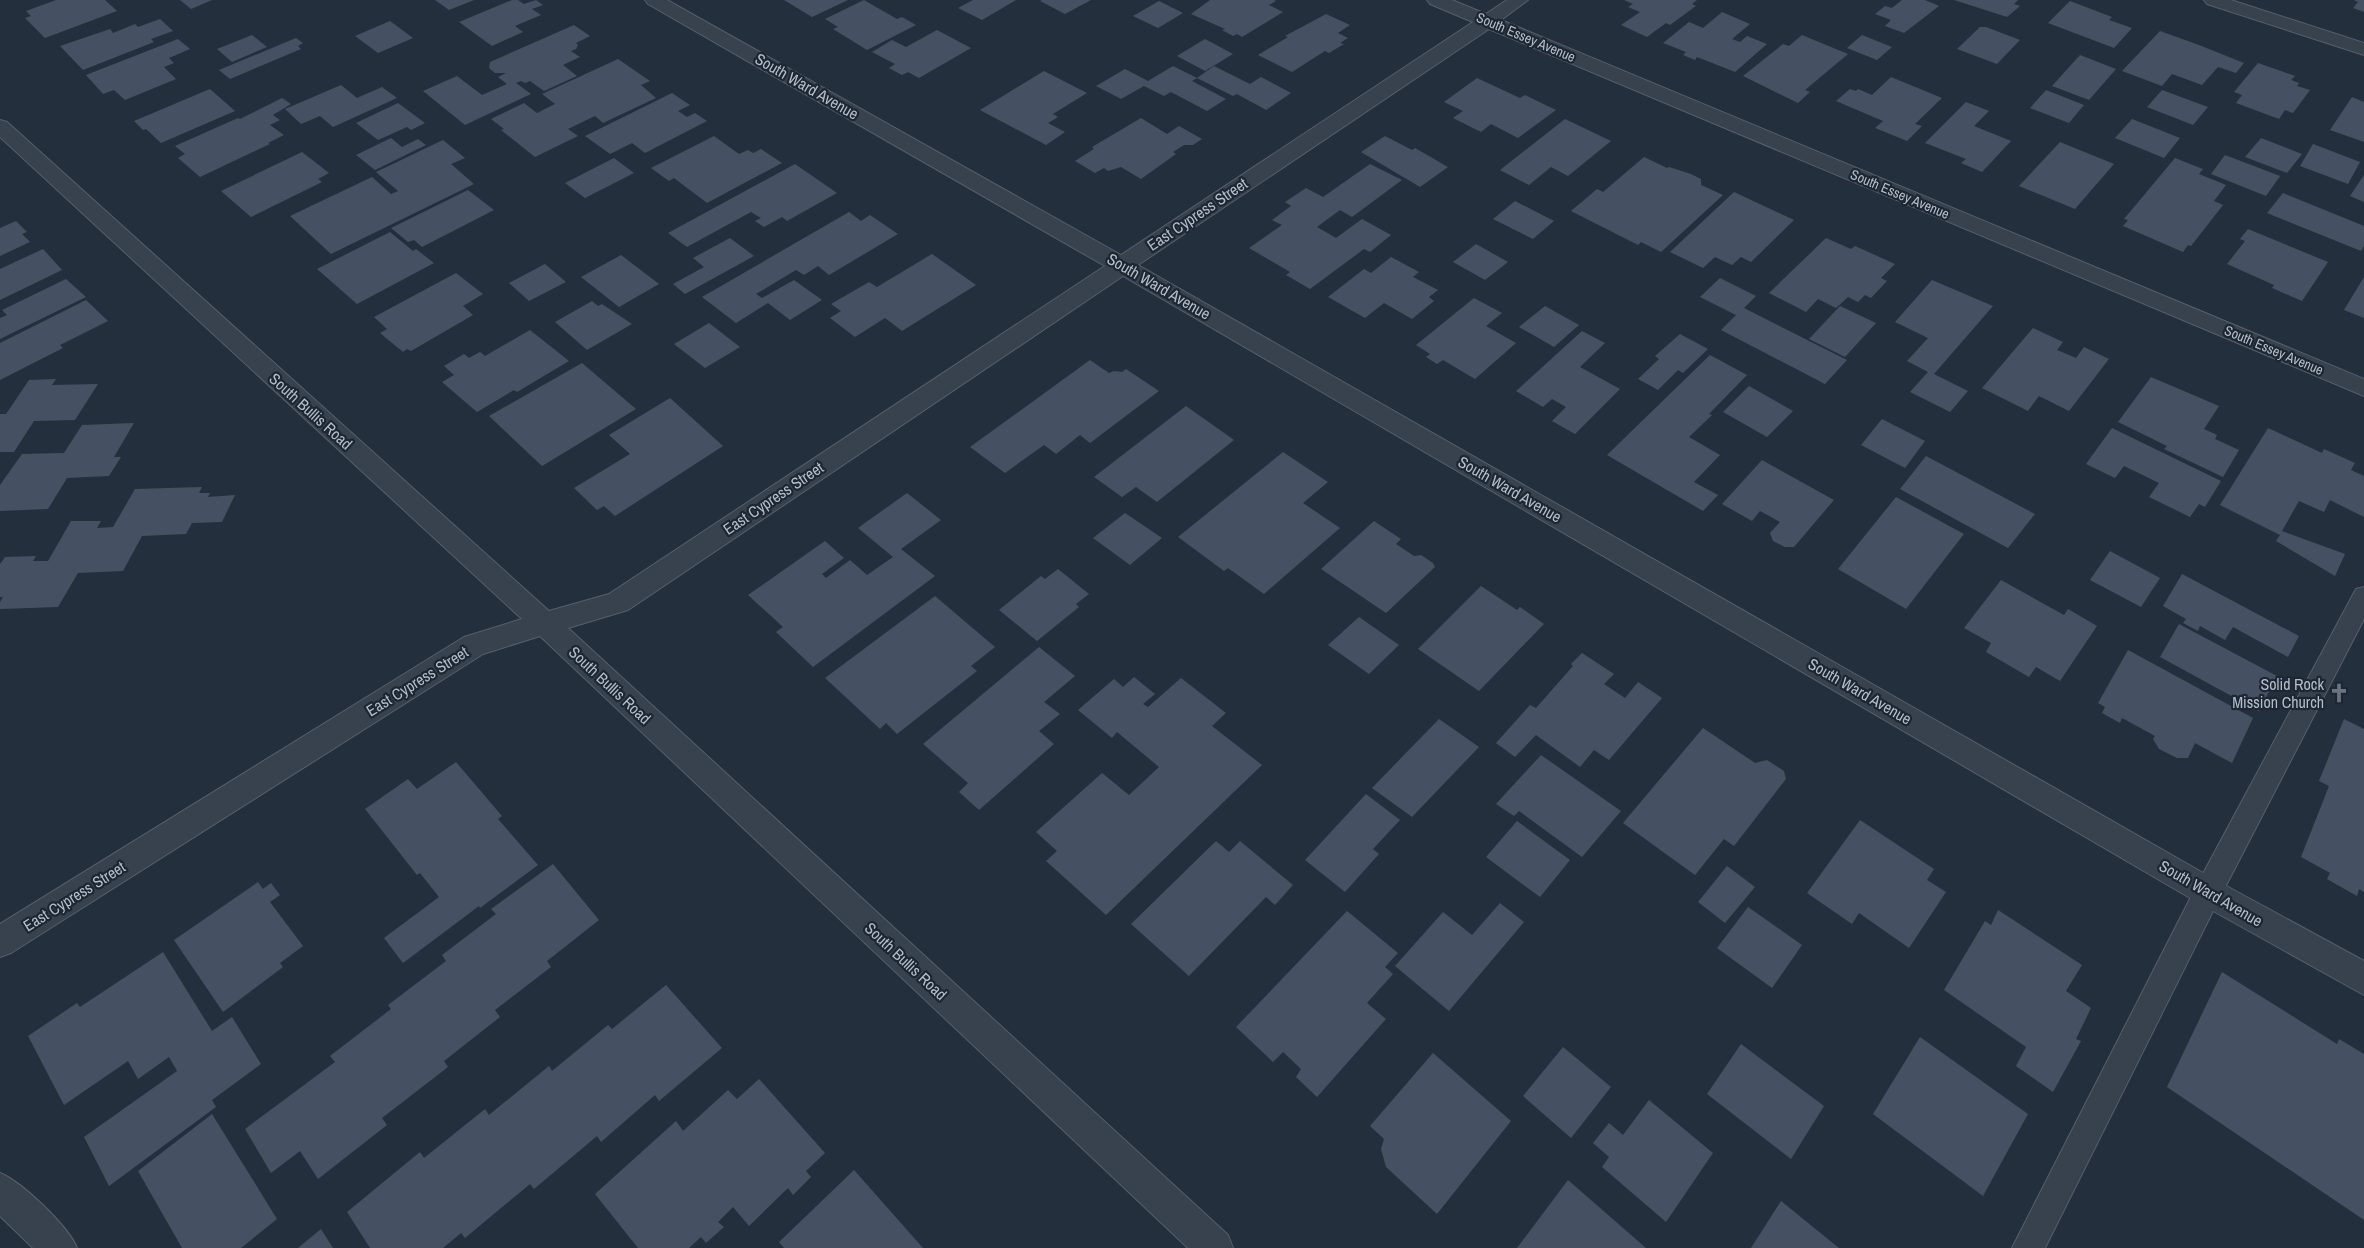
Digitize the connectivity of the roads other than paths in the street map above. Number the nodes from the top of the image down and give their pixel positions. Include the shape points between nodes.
1 (654, 0) edge
2 (1436, 0) edge
3 (1519, 0) edge
4 (2213, 0) edge
5 (1488, 21) junction
6 (2364, 49) edge
7 (0, 126) edge
8 (1121, 265) junction
9 (2364, 388) edge
10 (2364, 596) edge
11 (545, 624) junction
12 (2208, 892) junction
13 (0, 942) edge
14 (2364, 979) edge
15 (0, 1191) edge
16 (59, 1248) edge
17 (1215, 1248) edge
18 (2028, 1248) edge

1 - 8 street, South Ward Avenue
2 - 5 street, South Essey Avenue
3 - 5 street, East Cypress Street
4 - 6 street
5 - 8 street, East Cypress Street
5 - 9 street, South Essey Avenue
7 - 11 street, South Bullis Road
8 - 11 street, East Cypress Street via 618,602
8 - 12 street, South Ward Avenue
10 - 12 lane
11 - 13 street, East Cypress Street via 474,645
11 - 17 street, South Bullis Road
12 - 14 street, South Ward Avenue
12 - 18 lane
15 - 16 street

